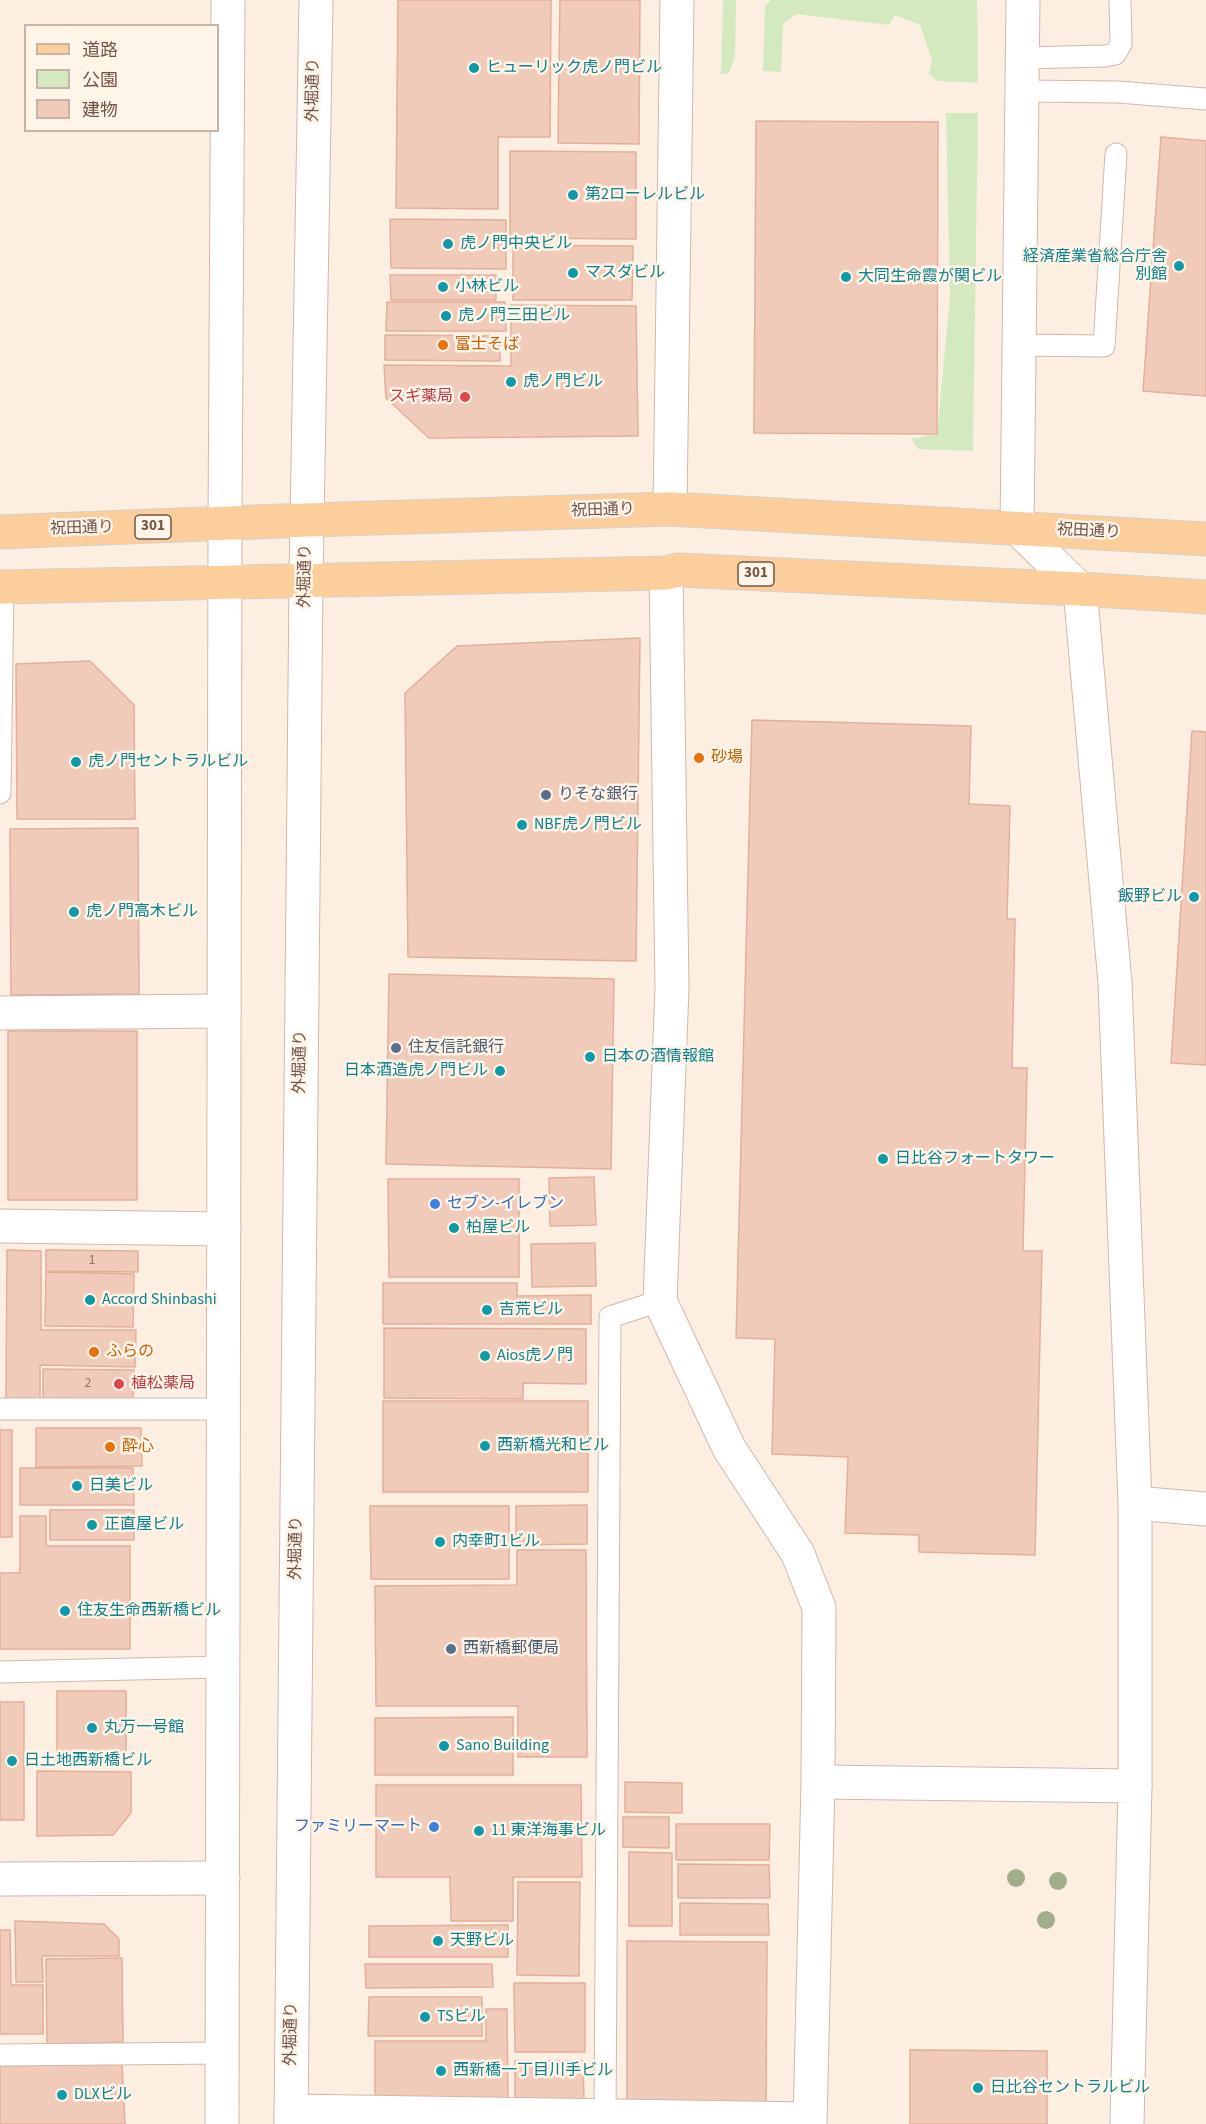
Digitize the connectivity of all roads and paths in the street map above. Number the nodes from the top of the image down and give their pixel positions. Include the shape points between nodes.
1 (228, 0) edge
2 (316, 0) edge
3 (677, 0) edge
4 (1023, 0) edge
5 (1120, 0) edge
6 (1022, 58) junction
7 (1022, 90) junction
8 (1206, 99) edge
9 (1116, 154) dead end
10 (1020, 345) junction
11 (670, 509) junction
12 (307, 520) junction
13 (225, 524) junction
14 (1017, 528) junction
15 (0, 532) edge
16 (1206, 539) edge
17 (666, 573) junction
18 (306, 581) junction
19 (226, 582) junction
20 (2, 587) edge
21 (1080, 589) junction
22 (1206, 597) edge
23 (0, 793) edge
24 (224, 1011) junction
25 (0, 1013) edge
26 (0, 1226) edge
27 (224, 1229) junction
28 (660, 1301) junction
29 (0, 1409) edge
30 (224, 1409) junction
31 (1135, 1503) junction
32 (1206, 1509) edge
33 (223, 1667) junction
34 (0, 1672) edge
35 (818, 1782) junction
36 (1135, 1786) junction
37 (223, 1878) junction
38 (0, 1879) edge
39 (222, 2053) junction
40 (0, 2055) edge
41 (606, 2116) junction
42 (291, 2118) edge
43 (810, 2122) edge
44 (222, 2124) edge
45 (1127, 2124) edge

1 - 13 street
2 - 12 street, 外堀通り
3 - 11 street
4 - 6 street
5 - 6 lane via 1120,44 1115,54
6 - 7 street
7 - 8 lane
7 - 10 street
9 - 10 lane via 1104,346
10 - 14 street
11 - 12 main road, 祝田通り / 301
11 - 14 main road, 祝田通り / 301
12 - 13 main road, 祝田通り / 301
12 - 18 street, 外堀通り
13 - 15 main road, 祝田通り / 301
13 - 19 street
14 - 16 main road, 祝田通り / 301
14 - 21 street
17 - 18 main road, 301
17 - 21 main road, 301 via 678,570
17 - 28 street via 672,988
18 - 19 main road, 301
18 - 42 street, 外堀通り
19 - 20 main road, 301
19 - 24 street
20 - 23 lane
21 - 22 main road, 301
21 - 31 street via 1115,983
24 - 25 street
24 - 27 street
26 - 27 street
27 - 30 street
28 - 35 street via 729,1448 798,1554 819,1608
28 - 41 lane via 610,1317
29 - 30 lane
30 - 33 street
31 - 32 street
31 - 36 street
33 - 34 lane
33 - 37 street
35 - 36 street
35 - 43 street
36 - 45 street
37 - 38 street
37 - 39 street
39 - 40 lane
39 - 44 street
41 - 42 street
41 - 43 street

